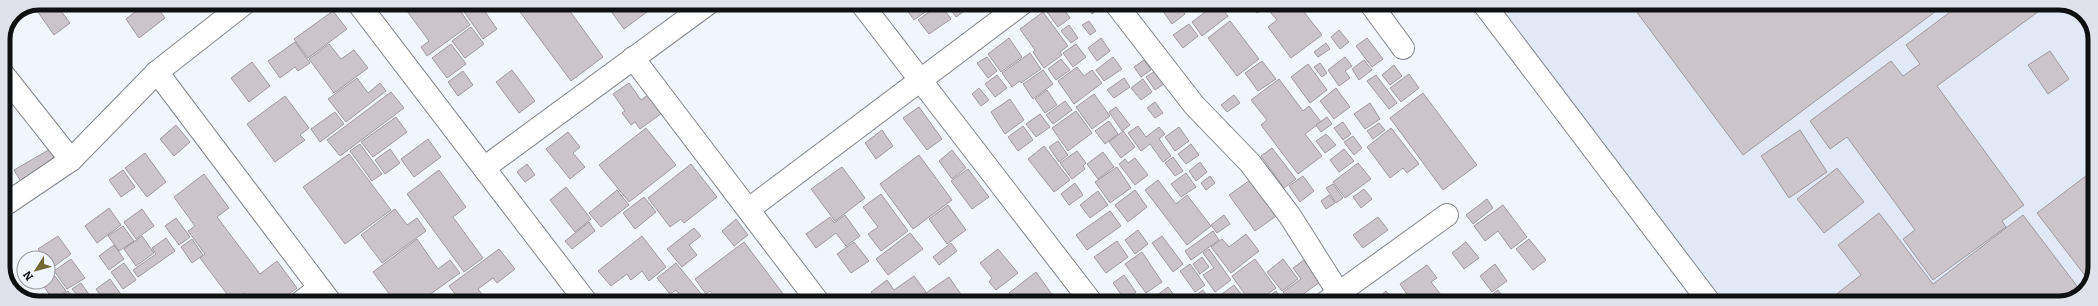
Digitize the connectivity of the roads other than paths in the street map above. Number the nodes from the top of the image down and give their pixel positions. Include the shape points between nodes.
1 (236, 10) edge
2 (363, 10) edge
3 (699, 10) edge
4 (866, 10) edge
5 (1013, 10) edge
6 (1120, 10) edge
7 (1375, 10) edge
8 (1488, 10) edge
9 (1403, 48) dead end
10 (633, 58) junction
11 (157, 72) junction
12 (918, 80) junction
13 (10, 83) edge
14 (71, 160) junction
15 (484, 168) junction
16 (10, 201) edge
17 (748, 209) junction
18 (1447, 214) dead end
19 (325, 296) edge
20 (582, 296) edge
21 (814, 296) edge
22 (1087, 296) edge
23 (1334, 296) edge
24 (1341, 296) edge
25 (1705, 296) edge

1 - 11 street
2 - 15 street
3 - 10 street
4 - 12 street
5 - 12 street
6 - 23 street via 1194,105 1250,163 1290,216
7 - 9 street
8 - 25 street
10 - 15 street
10 - 17 street
11 - 14 street
11 - 19 street
12 - 17 street
12 - 22 street
13 - 14 street
14 - 16 street
15 - 20 street
17 - 21 street
18 - 24 street

